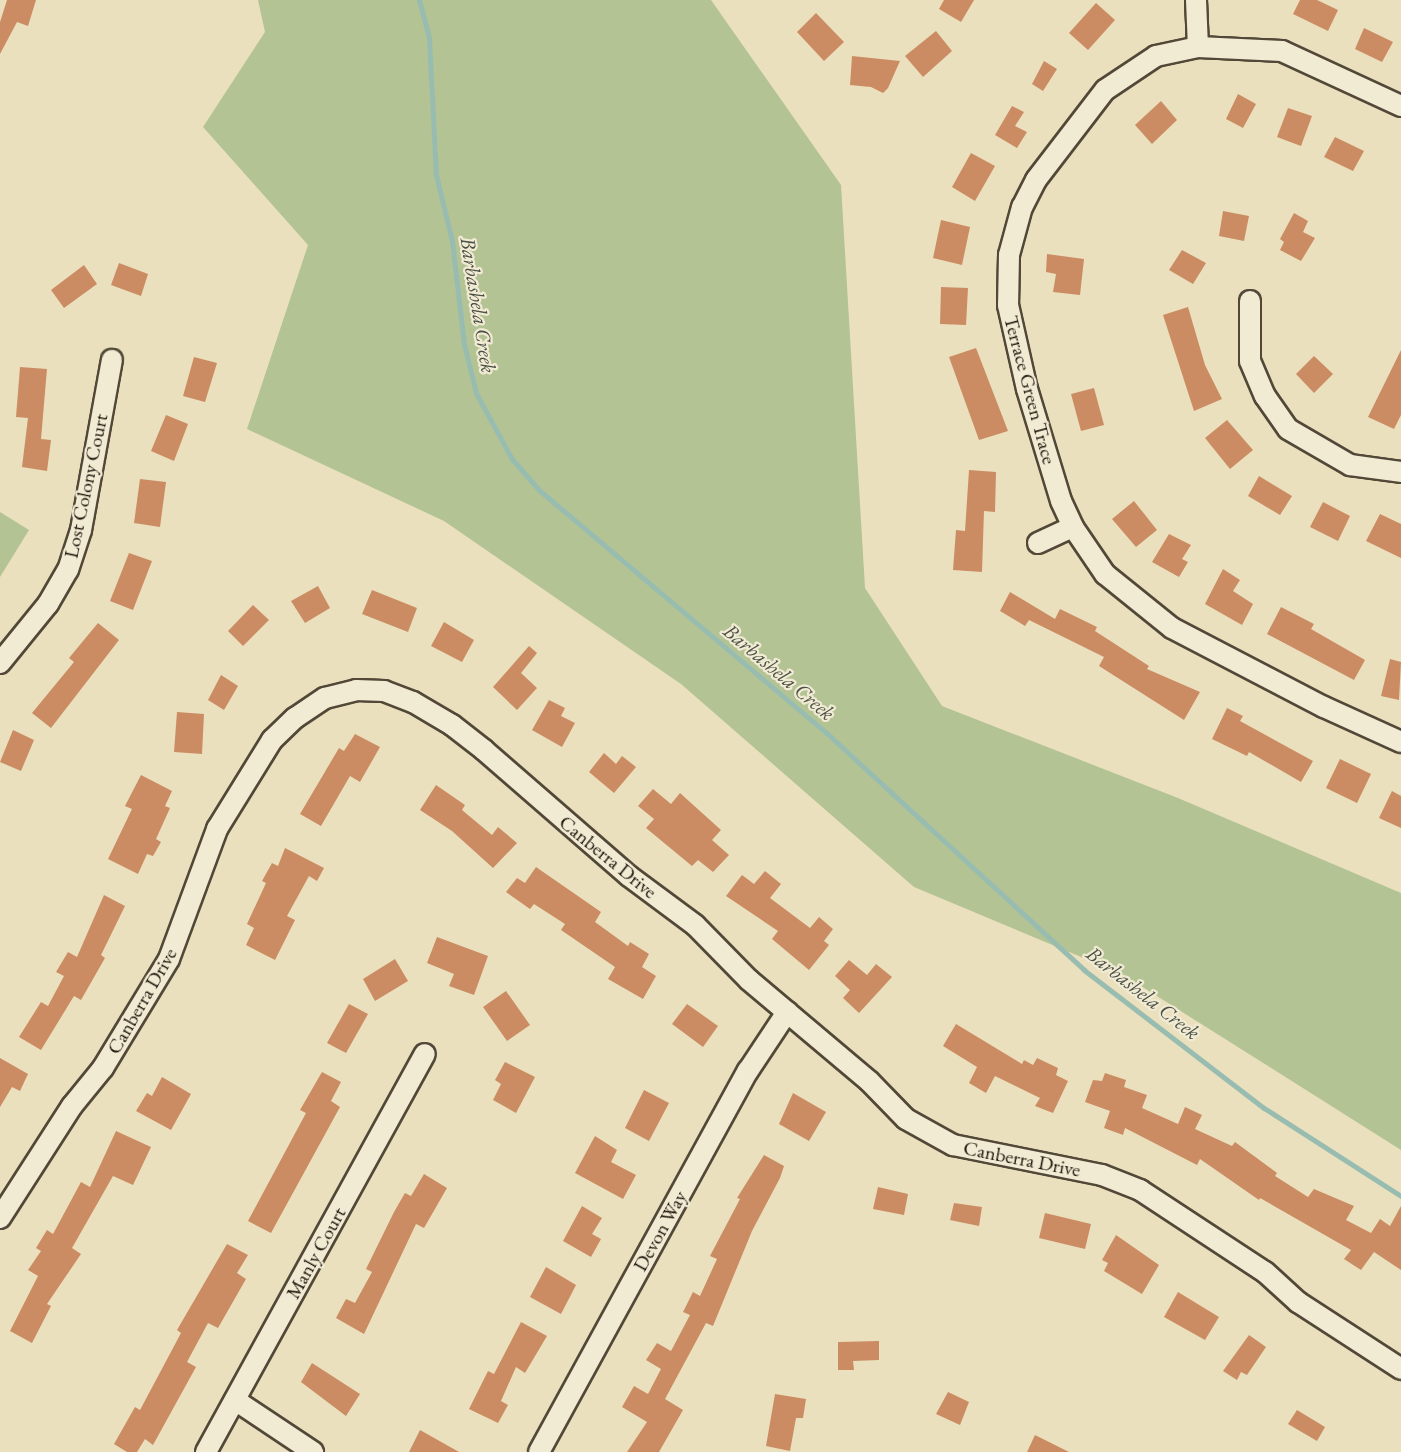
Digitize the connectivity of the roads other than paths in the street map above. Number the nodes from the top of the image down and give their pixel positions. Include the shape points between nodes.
1 (1196, 0) edge
2 (1198, 47) junction
3 (1401, 106) edge
4 (1250, 302) dead end
5 (112, 360) dead end
6 (1401, 472) edge
7 (1073, 527) junction
8 (1038, 543) dead end
9 (0, 663) edge
10 (1401, 742) edge
11 (787, 1012) junction
12 (425, 1054) dead end
13 (0, 1218) edge
14 (1401, 1370) edge
15 (236, 1400) junction
16 (206, 1452) edge
17 (313, 1452) edge
18 (539, 1452) edge

1 - 2 street
2 - 3 street, Terrace Green Trace via 1282,51
2 - 7 street, Terrace Green Trace via 1156,56 1105,90 1036,180 1022,207 1009,255 1008,305 1027,389
4 - 6 street via 1250,361 1265,396 1288,429 1350,465
5 - 9 street, Lost Colony Court via 81,530 68,570 48,603
7 - 8 street
7 - 10 street, Terrace Green Trace via 1105,574 1172,628
11 - 13 street, Canberra Drive via 694,926 629,876 452,725 413,702 384,691 356,690 325,698 294,718 272,740 217,829 169,959 103,1068 72,1106
11 - 14 street, Canberra Drive via 924,1131 953,1145 1102,1175 1140,1190 1265,1272 1298,1302
11 - 18 street, Devon Way via 748,1071
12 - 15 street, Manly Court
15 - 16 street, Manly Court
15 - 17 street

